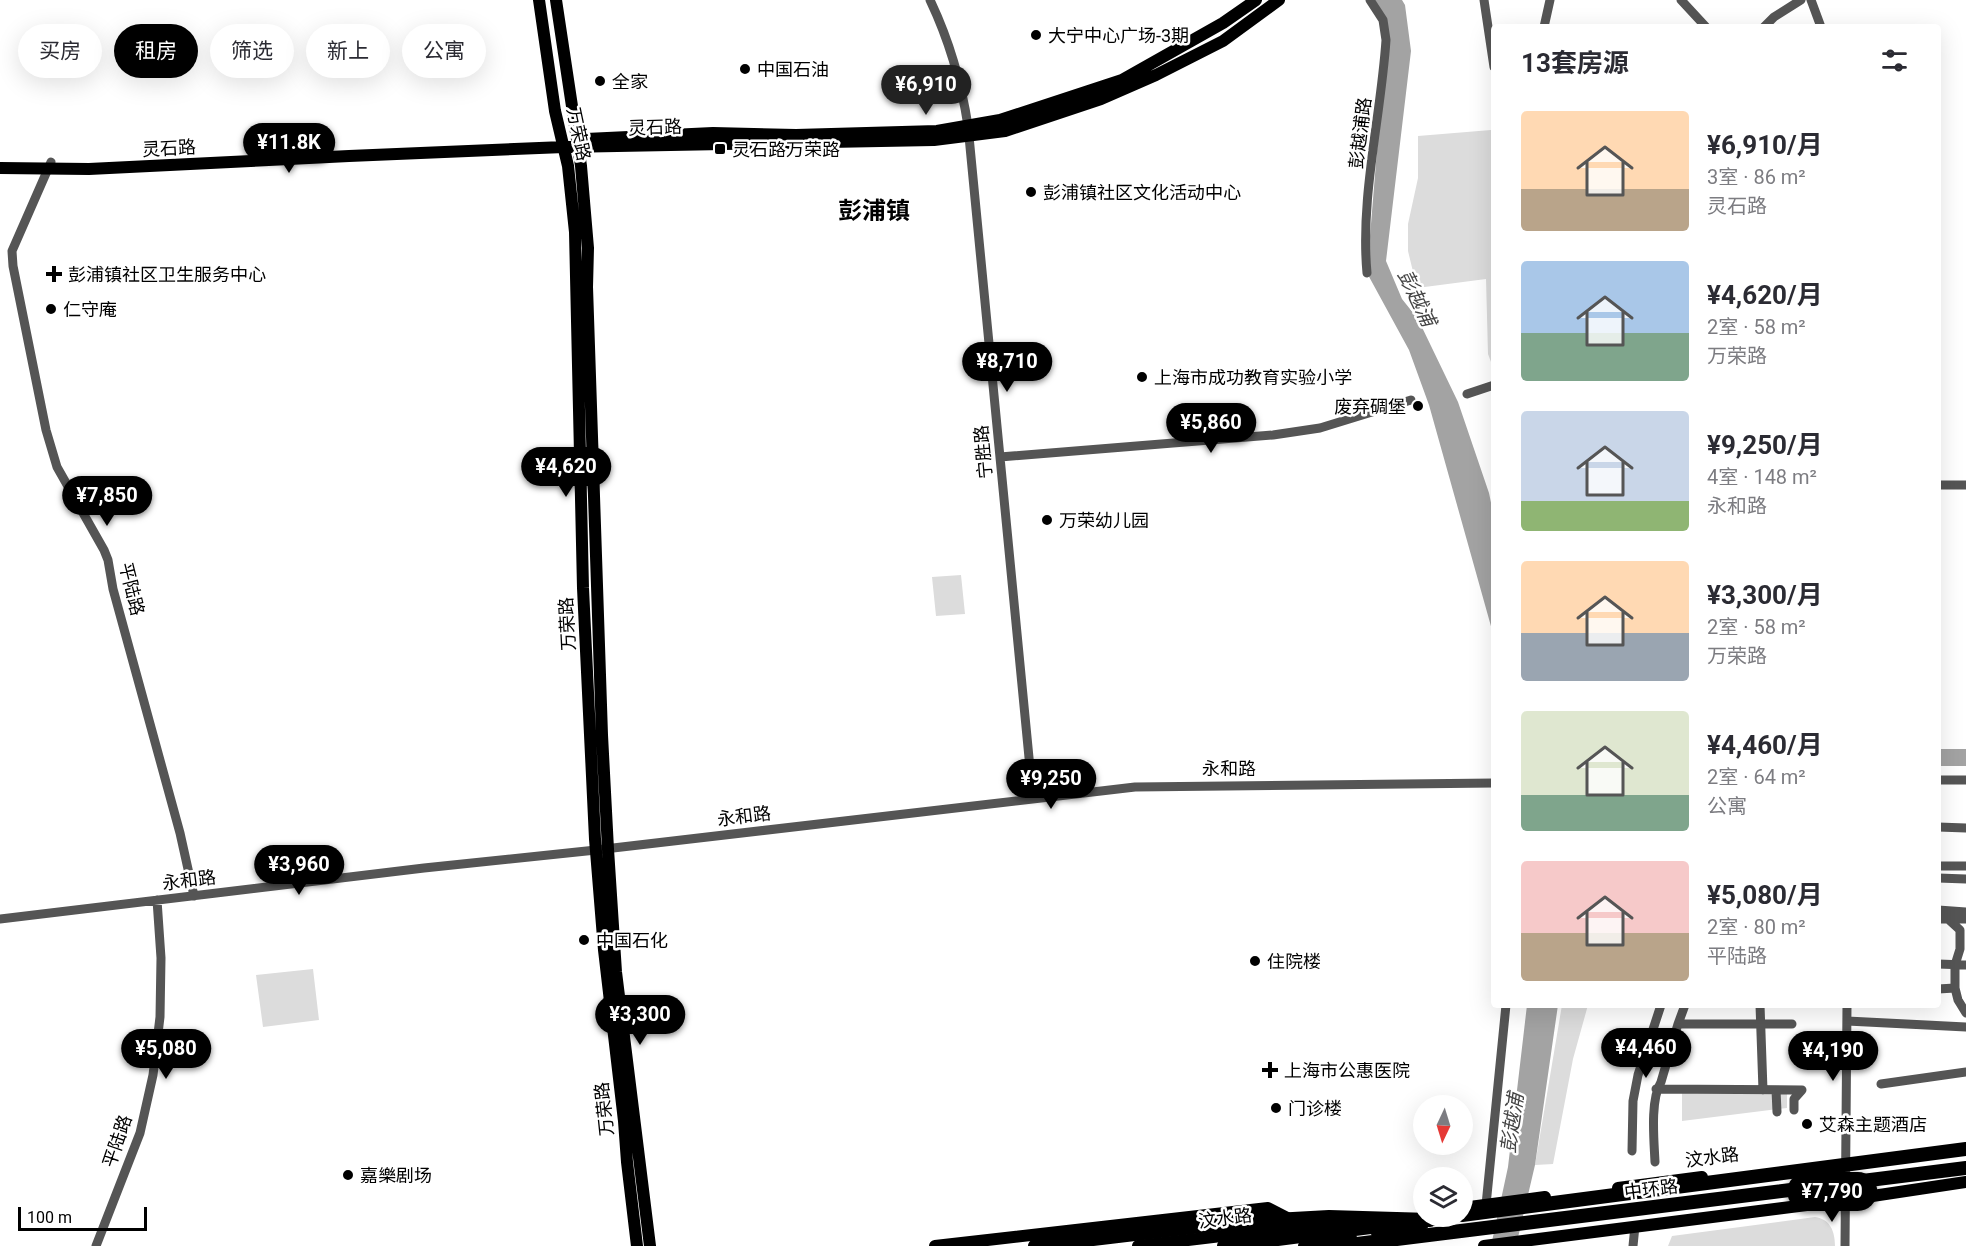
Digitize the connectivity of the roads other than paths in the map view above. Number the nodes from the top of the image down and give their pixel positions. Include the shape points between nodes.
1 (539, 0) edge
2 (556, 0) edge
3 (930, 0) edge
4 (1256, 0) edge
5 (1279, 0) edge
6 (1370, 0) edge
7 (1484, 0) edge
8 (1550, 0) edge
9 (1801, 0) edge
10 (1811, 0) edge
11 (1682, 5) edge
12 (1545, 24) edge
13 (1703, 24) edge
14 (1767, 24) edge
15 (1820, 24) edge
16 (1491, 53) edge
17 (969, 131) junction
18 (577, 143) junction
19 (563, 144) junction
20 (0, 162) edge
21 (49, 166) junction
22 (0, 168) edge
23 (1367, 273) dead end
24 (1491, 386) edge
25 (1467, 394) dead end
26 (1411, 400) dead end
27 (1000, 458) junction
28 (1941, 485) edge
29 (1966, 485) edge
30 (1941, 780) edge
31 (1966, 780) edge
32 (1491, 783) edge
33 (1033, 799) junction
34 (1941, 827) edge
35 (1966, 828) edge
36 (602, 850) junction
37 (1941, 866) edge
38 (1966, 866) edge
39 (1941, 878) edge
40 (1966, 879) edge
41 (194, 896) junction
42 (158, 900) junction
43 (1941, 910) edge
44 (1966, 912) edge
45 (0, 919) edge
46 (1943, 919) edge
47 (1966, 919) edge
48 (1963, 930) edge
49 (1941, 964) edge
50 (1955, 964) junction
51 (1966, 965) edge
52 (1941, 988) edge
53 (1955, 988) junction
54 (1506, 1008) edge
55 (1660, 1008) edge
56 (1684, 1008) edge
57 (1760, 1008) edge
58 (1847, 1008) edge
59 (1966, 1013) edge
60 (1847, 1021) junction
61 (1677, 1024) junction
62 (1792, 1024) dead end
63 (1760, 1025) junction
64 (1966, 1027) edge
65 (1966, 1072) edge
66 (1881, 1084) dead end
67 (1656, 1089) junction
68 (1763, 1090) junction
69 (1776, 1090) junction
70 (1794, 1110) dead end
71 (1777, 1112) dead end
72 (1966, 1142) edge
73 (1966, 1149) edge
74 (1632, 1151) dead end
75 (1966, 1155) edge
76 (1655, 1162) dead end
77 (1966, 1163) edge
78 (1966, 1168) edge
79 (1845, 1170) junction
80 (1667, 1181) junction
81 (1966, 1182) edge
82 (1706, 1189) junction
83 (1846, 1200) junction
84 (1491, 1204) junction
85 (1473, 1206) edge
86 (1545, 1207) junction
87 (1473, 1214) edge
88 (1413, 1215) edge
89 (1413, 1216) edge
90 (1413, 1217) edge
91 (1413, 1220) edge
92 (1481, 1220) junction
93 (1303, 1226) junction
94 (1635, 1226) junction
95 (1395, 1228) junction
96 (1316, 1245) edge
97 (96, 1246) edge
98 (637, 1246) edge
99 (650, 1246) edge
100 (935, 1246) edge
101 (942, 1246) edge
102 (1035, 1246) edge
103 (1138, 1246) edge
104 (1224, 1246) edge
105 (1252, 1246) edge
106 (1304, 1246) edge
107 (1341, 1246) edge
108 (1484, 1246) edge
109 (1633, 1246) edge
110 (1845, 1246) edge

1 - 19 main road, 万荣路
2 - 18 main road, 万荣路
3 - 17 street, 宁胜路 via 955,61
4 - 17 main road, 灵石路 via 1122,80
5 - 17 main road, 灵石路 via 1223,41 1101,99 1005,131
6 - 23 street, 彭越浦路 via 1383,20 1386,40 1368,210
7 - 16 street
8 - 12 street
9 - 14 street
10 - 15 street
11 - 13 street
17 - 18 main road, 灵石路 via 934,140
17 - 27 street, 宁胜路
18 - 19 main road, 灵石路
18 - 36 main road, 万荣路 via 588,248
19 - 21 main road, 灵石路
19 - 36 main road, 万荣路 via 575,232 583,588
20 - 21 main road, 灵石路
21 - 22 main road, 灵石路
21 - 41 street, 平陆路 via 12,250 13,266 57,467 108,560
24 - 25 street
26 - 27 street via 1320,428 1273,435
27 - 33 street, 宁胜路
28 - 29 street
30 - 31 street
32 - 33 street, 永和路 via 1153,786
33 - 36 street, 永和路
34 - 35 street
36 - 41 street, 永和路
36 - 98 main road, 万荣路 via 604,950
36 - 99 main road, 万荣路
37 - 38 street
39 - 40 street
41 - 42 street, 永和路
42 - 45 street, 永和路
42 - 97 street, 平陆路 via 160,1017 153,1075 140,1133
43 - 44 street
46 - 47 street
46 - 48 street
48 - 50 street
49 - 50 street
50 - 51 street
50 - 53 street
52 - 53 street
53 - 59 street
54 - 84 street
55 - 74 street via 1638,1075
56 - 61 street
57 - 63 street
58 - 60 street
60 - 64 street
60 - 79 street
61 - 63 street
61 - 67 street
62 - 63 street
63 - 68 street
65 - 66 street
67 - 68 street
67 - 76 street
68 - 69 street
69 - 70 street via 1802,1090 1794,1099
69 - 71 street
72 - 79 main road, 汶水路
73 - 87 highway, 中环路
75 - 79 main road, 汶水路
77 - 79 main road, 汶水路
78 - 107 highway, 中环路
79 - 80 main road, 汶水路
79 - 82 main road, 汶水路
79 - 83 street
79 - 86 main road, 汶水路
80 - 82 main road
80 - 86 main road, 汶水路
81 - 83 main road
82 - 86 main road, 汶水路
83 - 94 main road
83 - 110 street
84 - 85 main road, 汶水路
84 - 86 main road, 汶水路
86 - 92 main road
88 - 102 highway via 1234,1222
89 - 93 main road, 汶水路
90 - 104 highway
91 - 95 main road
92 - 95 main road
92 - 96 main road
93 - 101 main road via 1268,1208
93 - 103 main road, 汶水路
94 - 108 main road
94 - 109 street
95 - 105 main road
96 - 106 main road
100 - 101 main road

